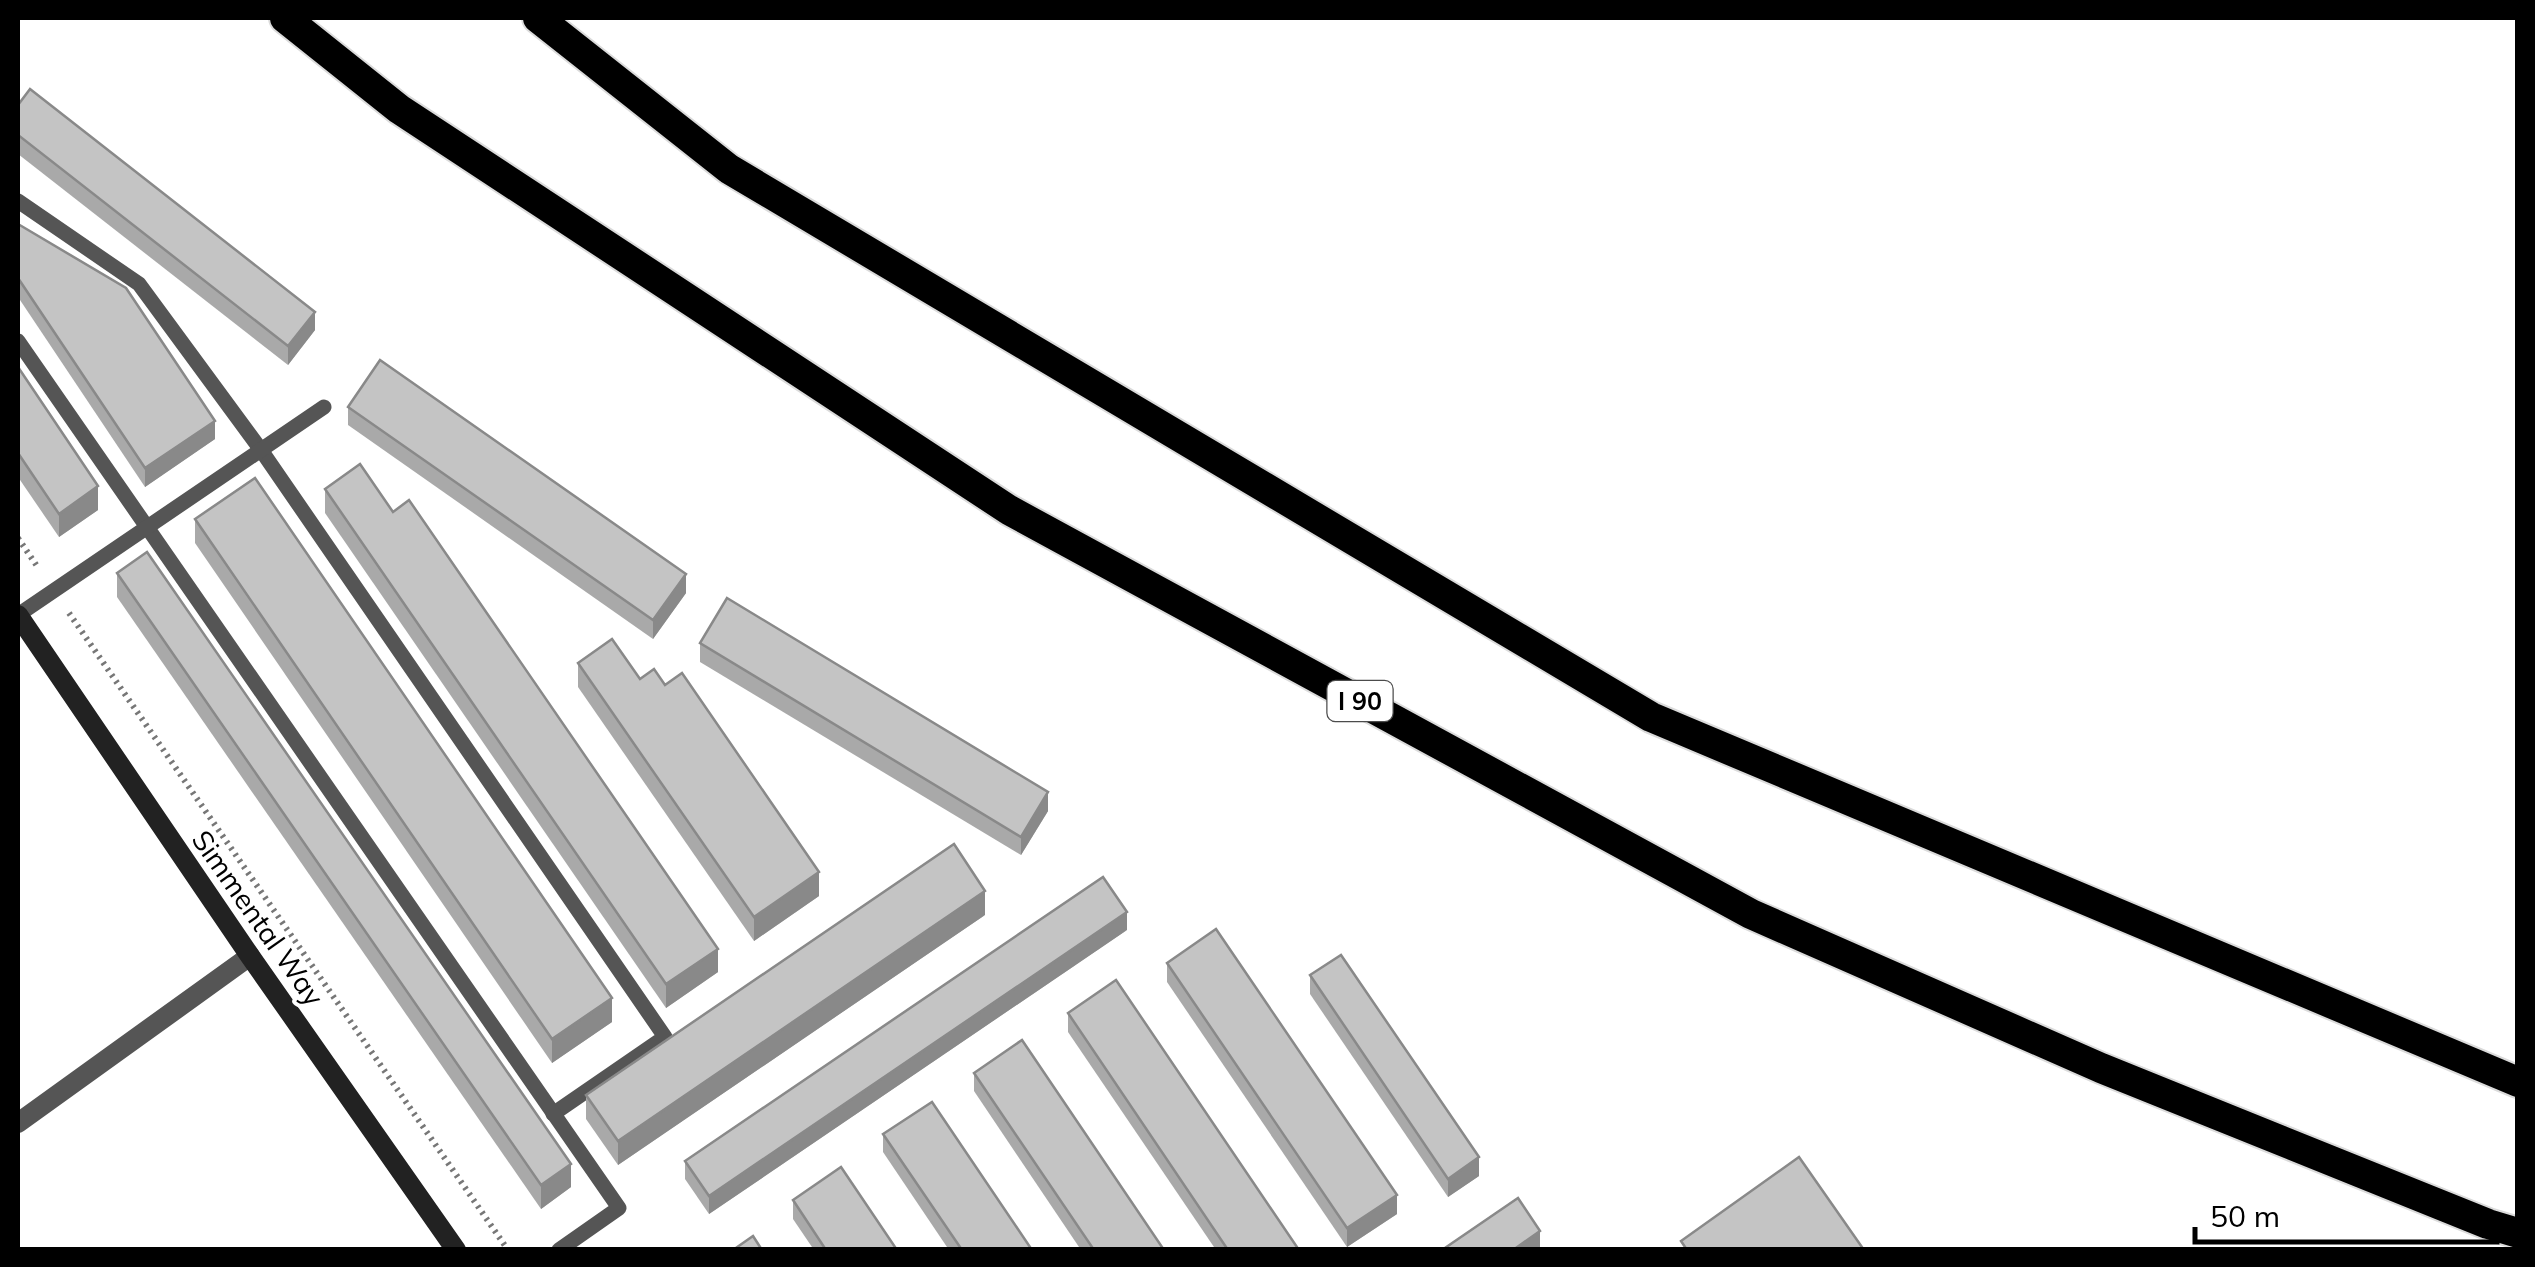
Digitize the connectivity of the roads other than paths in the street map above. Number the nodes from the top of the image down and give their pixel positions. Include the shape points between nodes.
1 (286, 18) edge
2 (538, 18) edge
3 (18, 201) edge
4 (18, 341) edge
5 (324, 407) dead end
6 (261, 450) junction
7 (146, 527) junction
8 (18, 614) edge
9 (250, 956) junction
10 (2518, 1082) edge
11 (553, 1114) junction
12 (18, 1123) edge
13 (2518, 1233) edge
14 (456, 1250) edge
15 (559, 1250) edge

1 - 13 highway, I 90 via 399,109 1009,510 1750,914 2101,1068
2 - 10 highway via 730,169 1651,717
3 - 6 lane via 139,284
4 - 7 lane
5 - 6 lane
6 - 7 lane
6 - 11 lane via 666,1037
7 - 8 lane
7 - 11 lane
8 - 9 street, Simmental Way
9 - 12 street
9 - 14 street, Simmental Way
11 - 15 lane via 619,1208

